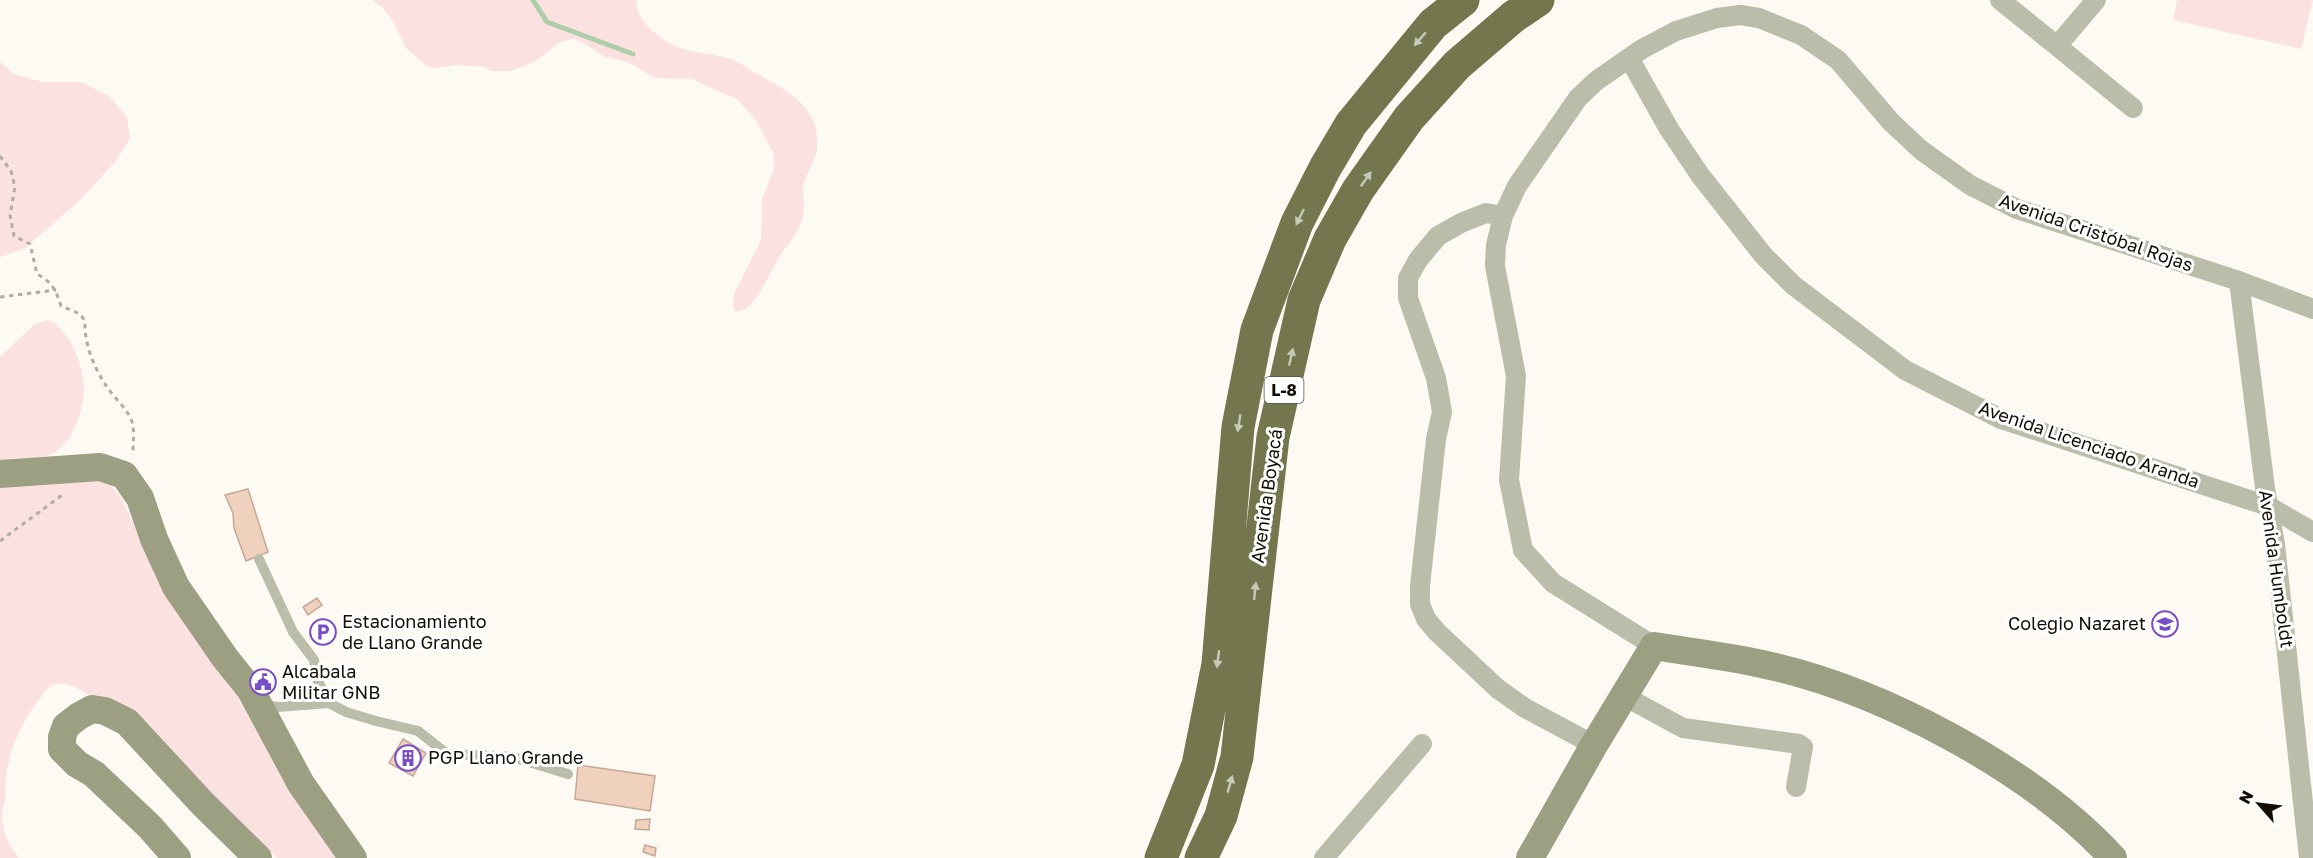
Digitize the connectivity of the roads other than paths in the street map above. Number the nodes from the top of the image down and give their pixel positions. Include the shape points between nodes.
1 (1463, 0) edge
2 (1538, 0) edge
3 (2000, 0) edge
4 (2096, 0) edge
5 (2057, 46) junction
6 (1629, 58) junction
7 (2133, 108) dead end
8 (1503, 216) junction
9 (2239, 281) junction
10 (2313, 309) edge
11 (0, 474) edge
12 (2268, 506) junction
13 (2313, 532) edge
14 (259, 559) dead end
15 (1654, 646) junction
16 (1624, 696) junction
17 (329, 703) junction
18 (257, 704) junction
19 (1422, 744) dead end
20 (1594, 746) junction
21 (567, 774) dead end
22 (1797, 787) dead end
23 (1221, 816) junction
24 (177, 858) edge
25 (258, 858) edge
26 (353, 858) edge
27 (1161, 858) edge
28 (1201, 858) edge
29 (1212, 858) edge
30 (1324, 858) edge
31 (1530, 858) edge
32 (2113, 858) edge
33 (2309, 858) edge

1 -> 27 highway, Avenida Boyacá / L-8 via 1433,24 1351,124 1296,223 1257,330 1238,427 1218,664 1198,765
23 -> 2 highway, Avenida Boyacá / L-8 via 1238,757 1274,438 1304,300 1330,239 1358,190 1409,118 1456,65
3 - 5 street
4 - 5 street
5 - 7 street
6 - 8 street, Avenida Cristóbal Rojas via 1578,98 1518,186
6 - 9 street, Avenida Cristóbal Rojas via 1676,31 1717,18 1759,18 1801,35 1838,60 1891,122 1921,150 1987,195 2017,209
6 - 12 street, Avenida Licenciado Aranda via 1700,176 1763,255 1793,285 1905,370 2001,419
8 - 15 street, Avenida Cristóbal Rojas via 1495,266 1516,376 1509,480 1523,550 1553,583
8 - 20 street via 1486,213 1438,236 1408,278 1407,298 1436,378 1442,412 1420,604 1437,632 1498,689
9 - 10 street, Avenida Cristóbal Rojas
9 - 12 street, Avenida Humboldt
11 - 18 main road via 112,471 140,498 176,587
12 - 13 street, Avenida Licenciado Aranda
12 - 33 street, Avenida Humboldt
14 - 17 lane via 292,632 314,660 316,679
15 - 16 main road
15 - 32 main road via 1762,663 1846,688 1894,708 2000,767 2053,804
16 - 20 main road
16 - 22 street via 1683,728 1799,744 1803,747
17 - 18 lane via 278,707
17 - 21 lane via 376,722 418,731 447,754 513,757
18 - 26 main road via 301,784
19 - 30 street
20 - 31 main road
23 - 28 highway, Avenida Boyacá / L-8
23 - 29 lane
24 - 25 main road via 150,827 62,749 66,726 79,716 92,709 127,722

